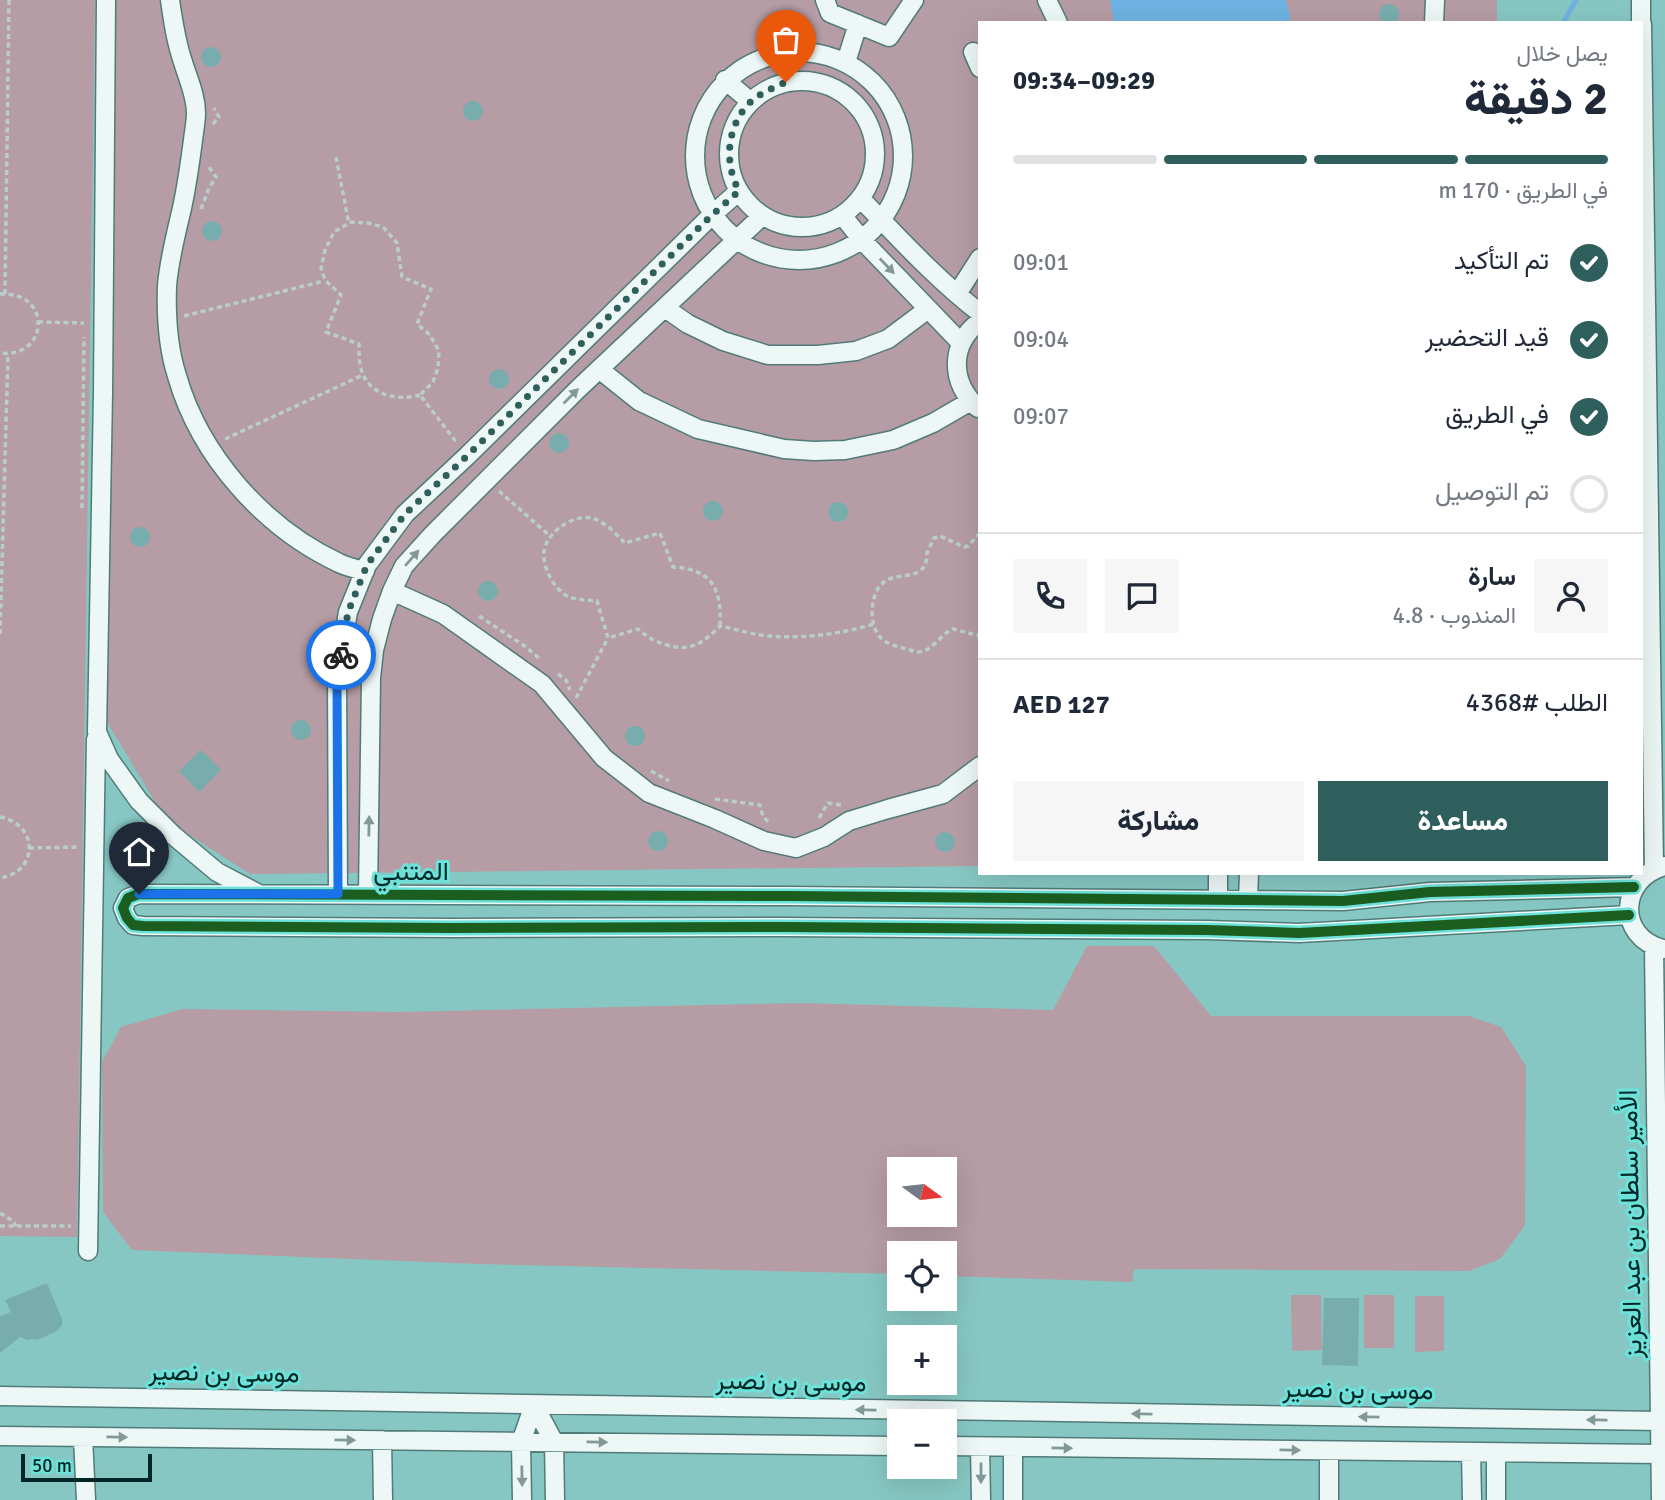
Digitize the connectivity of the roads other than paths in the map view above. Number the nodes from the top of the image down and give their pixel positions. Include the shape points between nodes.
1 (106, 0) edge
2 (170, 0) edge
3 (825, 0) edge
4 (914, 0) edge
5 (1047, 0) edge
6 (1435, 0) edge
7 (1641, 0) edge
8 (1057, 21) edge
9 (1434, 21) edge
10 (1642, 21) edge
11 (858, 24) junction
12 (846, 62) junction
13 (1643, 70) edge
14 (725, 80) junction
15 (884, 96) junction
16 (751, 102) junction
17 (863, 115) junction
18 (739, 191) junction
19 (860, 198) junction
20 (712, 215) junction
21 (842, 215) junction
22 (762, 216) junction
23 (881, 220) junction
24 (862, 240) junction
25 (737, 241) junction
26 (978, 261) edge
27 (957, 294) junction
28 (665, 308) junction
29 (928, 309) junction
30 (978, 311) edge
31 (978, 323) edge
32 (961, 343) junction
33 (599, 369) junction
34 (976, 405) edge
35 (365, 571) junction
36 (392, 591) junction
37 (97, 732) junction
38 (978, 768) edge
39 (1660, 867) edge
40 (1219, 875) edge
41 (1249, 875) edge
42 (1634, 887) junction
43 (261, 894) junction
44 (338, 894) junction
45 (368, 894) junction
46 (1218, 900) junction
47 (1248, 900) junction
48 (1629, 915) junction
49 (1660, 948) edge
50 (88, 1251) dead end
51 (0, 1395) edge
52 (534, 1405) junction
53 (1662, 1422) edge
54 (0, 1436) edge
55 (83, 1437) junction
56 (382, 1440) junction
57 (521, 1442) junction
58 (554, 1442) junction
59 (887, 1446) edge
60 (957, 1446) edge
61 (980, 1447) junction
62 (1013, 1447) junction
63 (1329, 1451) junction
64 (1471, 1452) junction
65 (1662, 1453) edge
66 (1496, 1454) junction
67 (86, 1500) edge
68 (383, 1500) edge
69 (522, 1500) edge
70 (555, 1500) edge
71 (981, 1500) edge
72 (1013, 1500) edge
73 (1329, 1500) edge
74 (1472, 1500) edge
75 (1496, 1500) edge
76 (1661, 1500) edge

1 - 37 street
2 - 35 street via 196,113 167,285 168,330 177,375 212,452 250,499 307,545 340,564
3 - 11 street via 830,12
4 - 11 street via 889,37
5 - 8 street
6 - 9 street
7 - 10 street
11 - 12 street
12 - 14 street via 826,54 790,50 755,60
12 - 15 street
13 - 39 street
14 - 16 street
14 - 20 street via 704,110 694,145 697,181
15 - 17 street
15 - 23 street via 897,119 904,152 899,185
16 - 17 street via 786,82 810,81 834,88
16 - 18 street via 733,130 729,154
17 - 19 street via 874,144 874,168
18 - 20 street
18 - 22 street
19 - 21 street
19 - 23 street
20 - 25 street
20 - 35 street via 405,514
21 - 22 street via 808,228 784,226
21 - 24 street
22 - 25 street
23 - 24 street
23 - 27 street
24 - 25 street via 833,255 800,261 767,256
24 -> 29 street
25 - 28 street
26 - 27 street
27 - 30 street
28 - 29 street via 723,341 768,355 856,351 888,339
28 - 33 street
29 - 32 street
31 - 32 street
32 - 34 street via 958,378
33 - 34 street via 639,401 698,429 794,450 845,450 893,440
36 -> 33 street via 404,566 433,534
35 - 44 street via 348,612 337,677
36 - 38 street via 443,614 542,684 604,758 649,793 764,841 796,848 849,821 943,794
45 -> 36 street via 372,664
37 - 43 street via 109,759 139,801 174,836 216,872
37 - 50 street
39 - 42 street via 1642,876
40 - 46 street
41 - 47 street
42 - 47 street, المتنبي via 1430,892 1343,901
42 - 48 street
43 - 44 street, المتنبي
43 - 48 street, المتنبي via 139,894 128,898 123,908 133,925 143,926 1299,933
44 - 45 street, المتنبي
45 - 46 street, المتنبي
46 - 47 street, المتنبي
48 - 49 street via 1642,939
49 - 53 street, الأمير سلطان بن عبد العزيز
51 - 52 street, موسى بن نصير
53 -> 52 street, موسى بن نصير
52 - 57 street
52 - 58 street
53 - 65 street, الأمير سلطان بن عبد العزيز
54 - 55 street
55 -> 56 street
55 - 67 street
56 - 57 street
56 - 68 street
57 - 58 street
57 -> 69 street
58 -> 59 street
58 - 70 street
60 - 61 street
61 - 62 street
61 -> 71 street
62 -> 63 street
62 - 72 street
63 - 64 street
63 - 73 street
64 - 66 street
64 - 74 street
65 - 66 street
65 - 76 street, الأمير سلطان بن عبد العزيز
66 - 75 street

